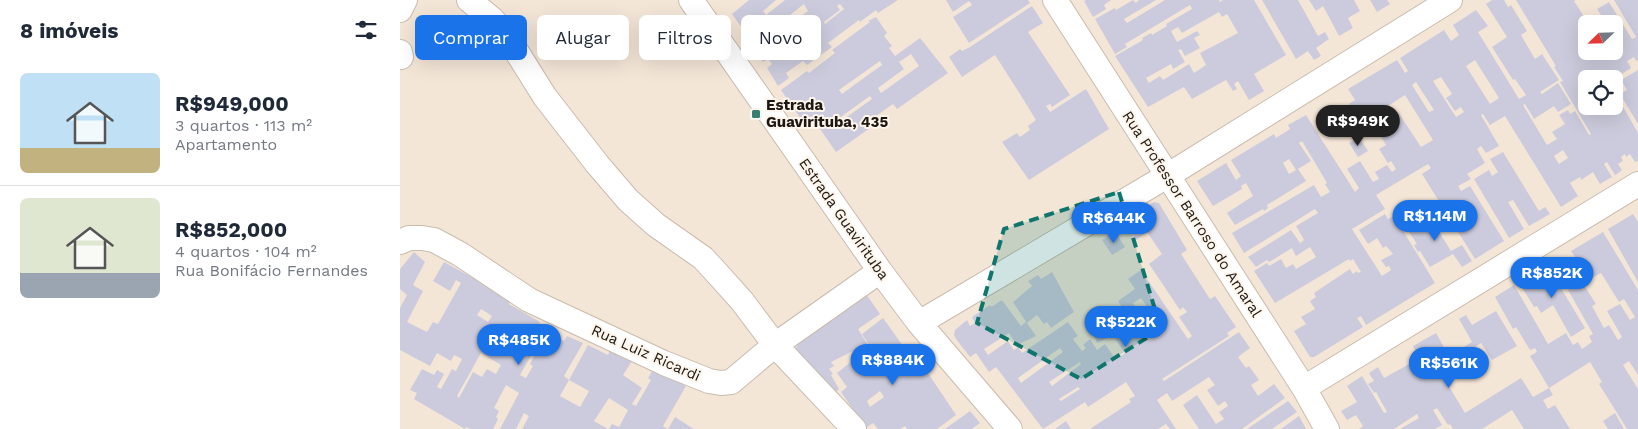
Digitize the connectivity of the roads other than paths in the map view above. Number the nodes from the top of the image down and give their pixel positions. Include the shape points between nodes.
1 (405, 0) edge
2 (469, 0) edge
3 (691, 0) edge
4 (1055, 0) edge
5 (1450, 0) edge
6 (400, 10) edge
7 (1167, 176) junction
8 (1638, 184) edge
9 (400, 242) edge
10 (880, 271) junction
11 (919, 323) junction
12 (775, 345) junction
13 (1304, 388) junction
14 (854, 429) edge
15 (1010, 429) edge
16 (1327, 429) edge

1 - 6 street
2 - 12 street via 504,33 545,97 628,200 656,225 703,258 742,301
3 - 10 street, Estrada Guavirituba
4 - 7 street, Rua Professor Barroso do Amaral
5 - 7 street
7 - 11 street
7 - 13 street, Rua Professor Barroso do Amaral
8 - 13 street
9 - 12 street, Rua Luiz Ricardi via 409,238 434,240 529,300 709,381 731,382
10 - 11 street, Estrada Guavirituba
10 - 12 street, Rua Luiz Ricardi
11 - 15 street, Estrada Guavirituba
12 - 14 street
13 - 16 street, Rua Professor Barroso do Amaral

